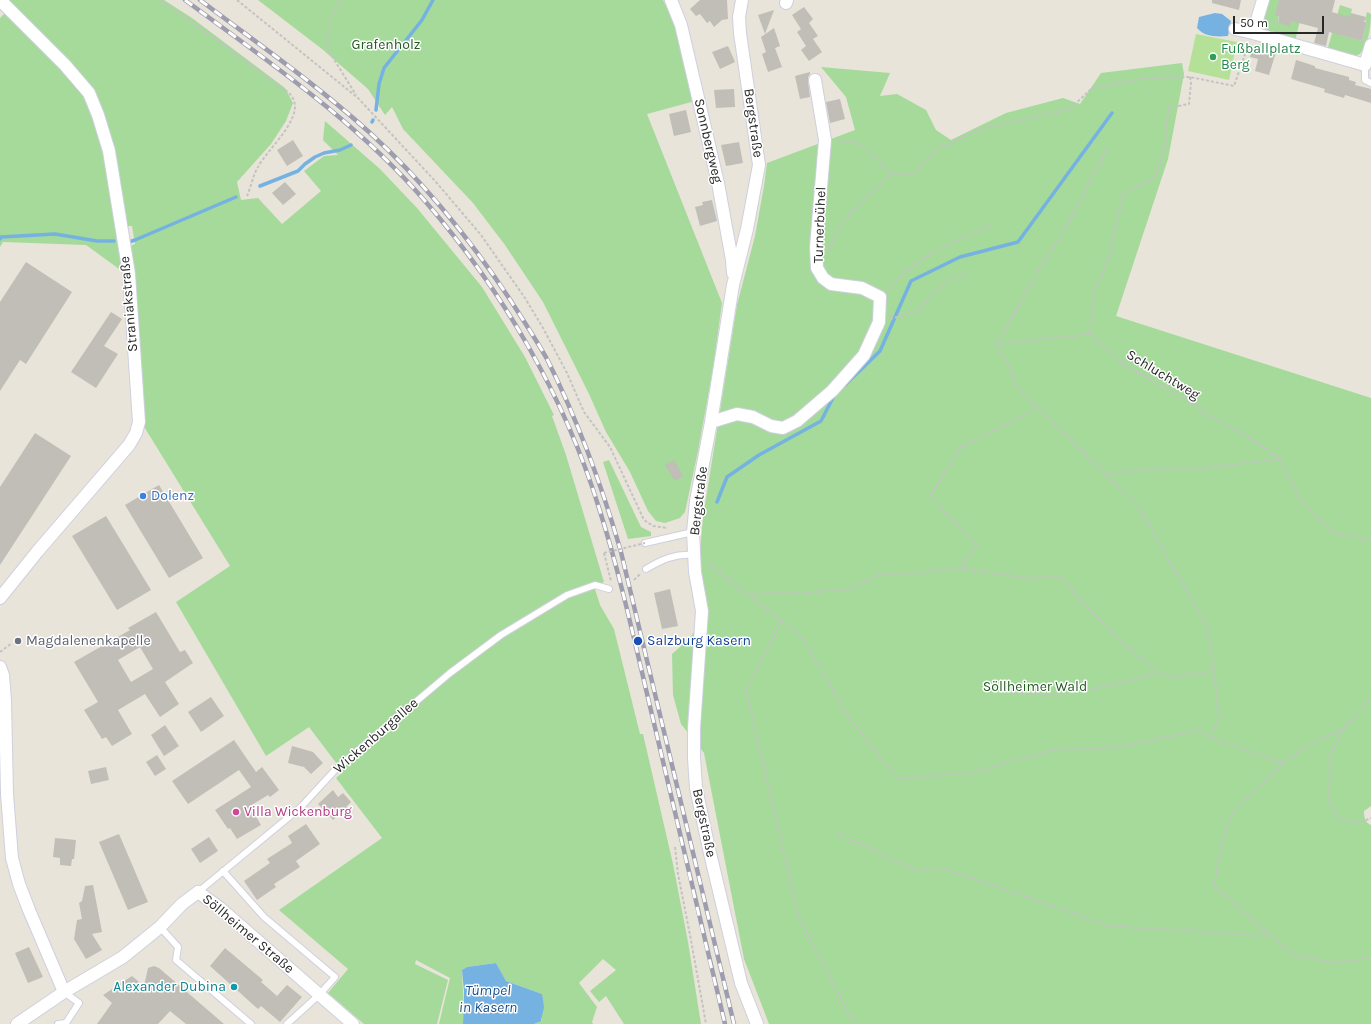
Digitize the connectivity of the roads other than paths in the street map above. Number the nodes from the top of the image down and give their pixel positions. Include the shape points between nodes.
1 (0, 0) edge
2 (671, 0) edge
3 (742, 0) edge
4 (1263, 0) edge
5 (1235, 29) dead end
6 (1253, 33) junction
7 (1371, 45) edge
8 (1365, 65) junction
9 (815, 80) dead end
10 (1371, 83) edge
11 (733, 285) junction
12 (711, 422) junction
13 (693, 532) junction
14 (645, 543) road end
15 (694, 555) junction
16 (646, 569) dead end
17 (610, 587) road end
18 (0, 598) edge
19 (0, 667) edge
20 (224, 871) junction
21 (198, 892) junction
22 (160, 927) junction
23 (64, 992) junction
24 (319, 995) junction
25 (17, 1024) edge
26 (58, 1024) edge
27 (251, 1024) edge
28 (287, 1024) edge
29 (353, 1024) edge
30 (757, 1024) edge

1 - 18 street, Straniakstraße via 65,65 89,93 98,115 109,151 129,274 139,422 129,444
2 - 11 street, Sonnbergweg via 681,25 718,183 732,260
3 - 11 street, Bergstraße via 740,33 759,165
4 - 6 street
5 - 6 street
6 - 8 street
7 - 8 street
8 - 10 lane via 1365,80
9 - 12 street, Turnerbühel via 825,140 816,247 817,268 823,278 831,284 862,288 880,298 879,322 864,355 832,390 797,421 783,428 737,414
11 - 12 street, Bergstraße
12 - 13 street, Bergstraße via 696,501
13 - 14 lane
13 - 15 street, Bergstraße
15 - 16 lane via 671,556
15 - 30 street, Bergstraße via 702,612 694,728 696,788 741,982
17 - 20 lane, Wickenburgallee via 594,584 567,595 501,635 450,673 336,769 300,808
19 - 23 street via 5,701 7,794 12,858 19,884
20 - 21 lane, Wickenburgallee
20 - 24 lane via 264,917 334,977
21 - 22 street, Söllheimer Straße via 182,904
21 - 24 street, Söllheimer Straße via 220,908
22 - 23 street, Söllheimer Straße via 123,957
22 - 27 lane via 178,947 176,960
23 - 25 street, Söllheimer Straße
23 - 26 lane via 78,1003 66,1023
24 - 28 lane
24 - 29 street, Söllheimer Straße

